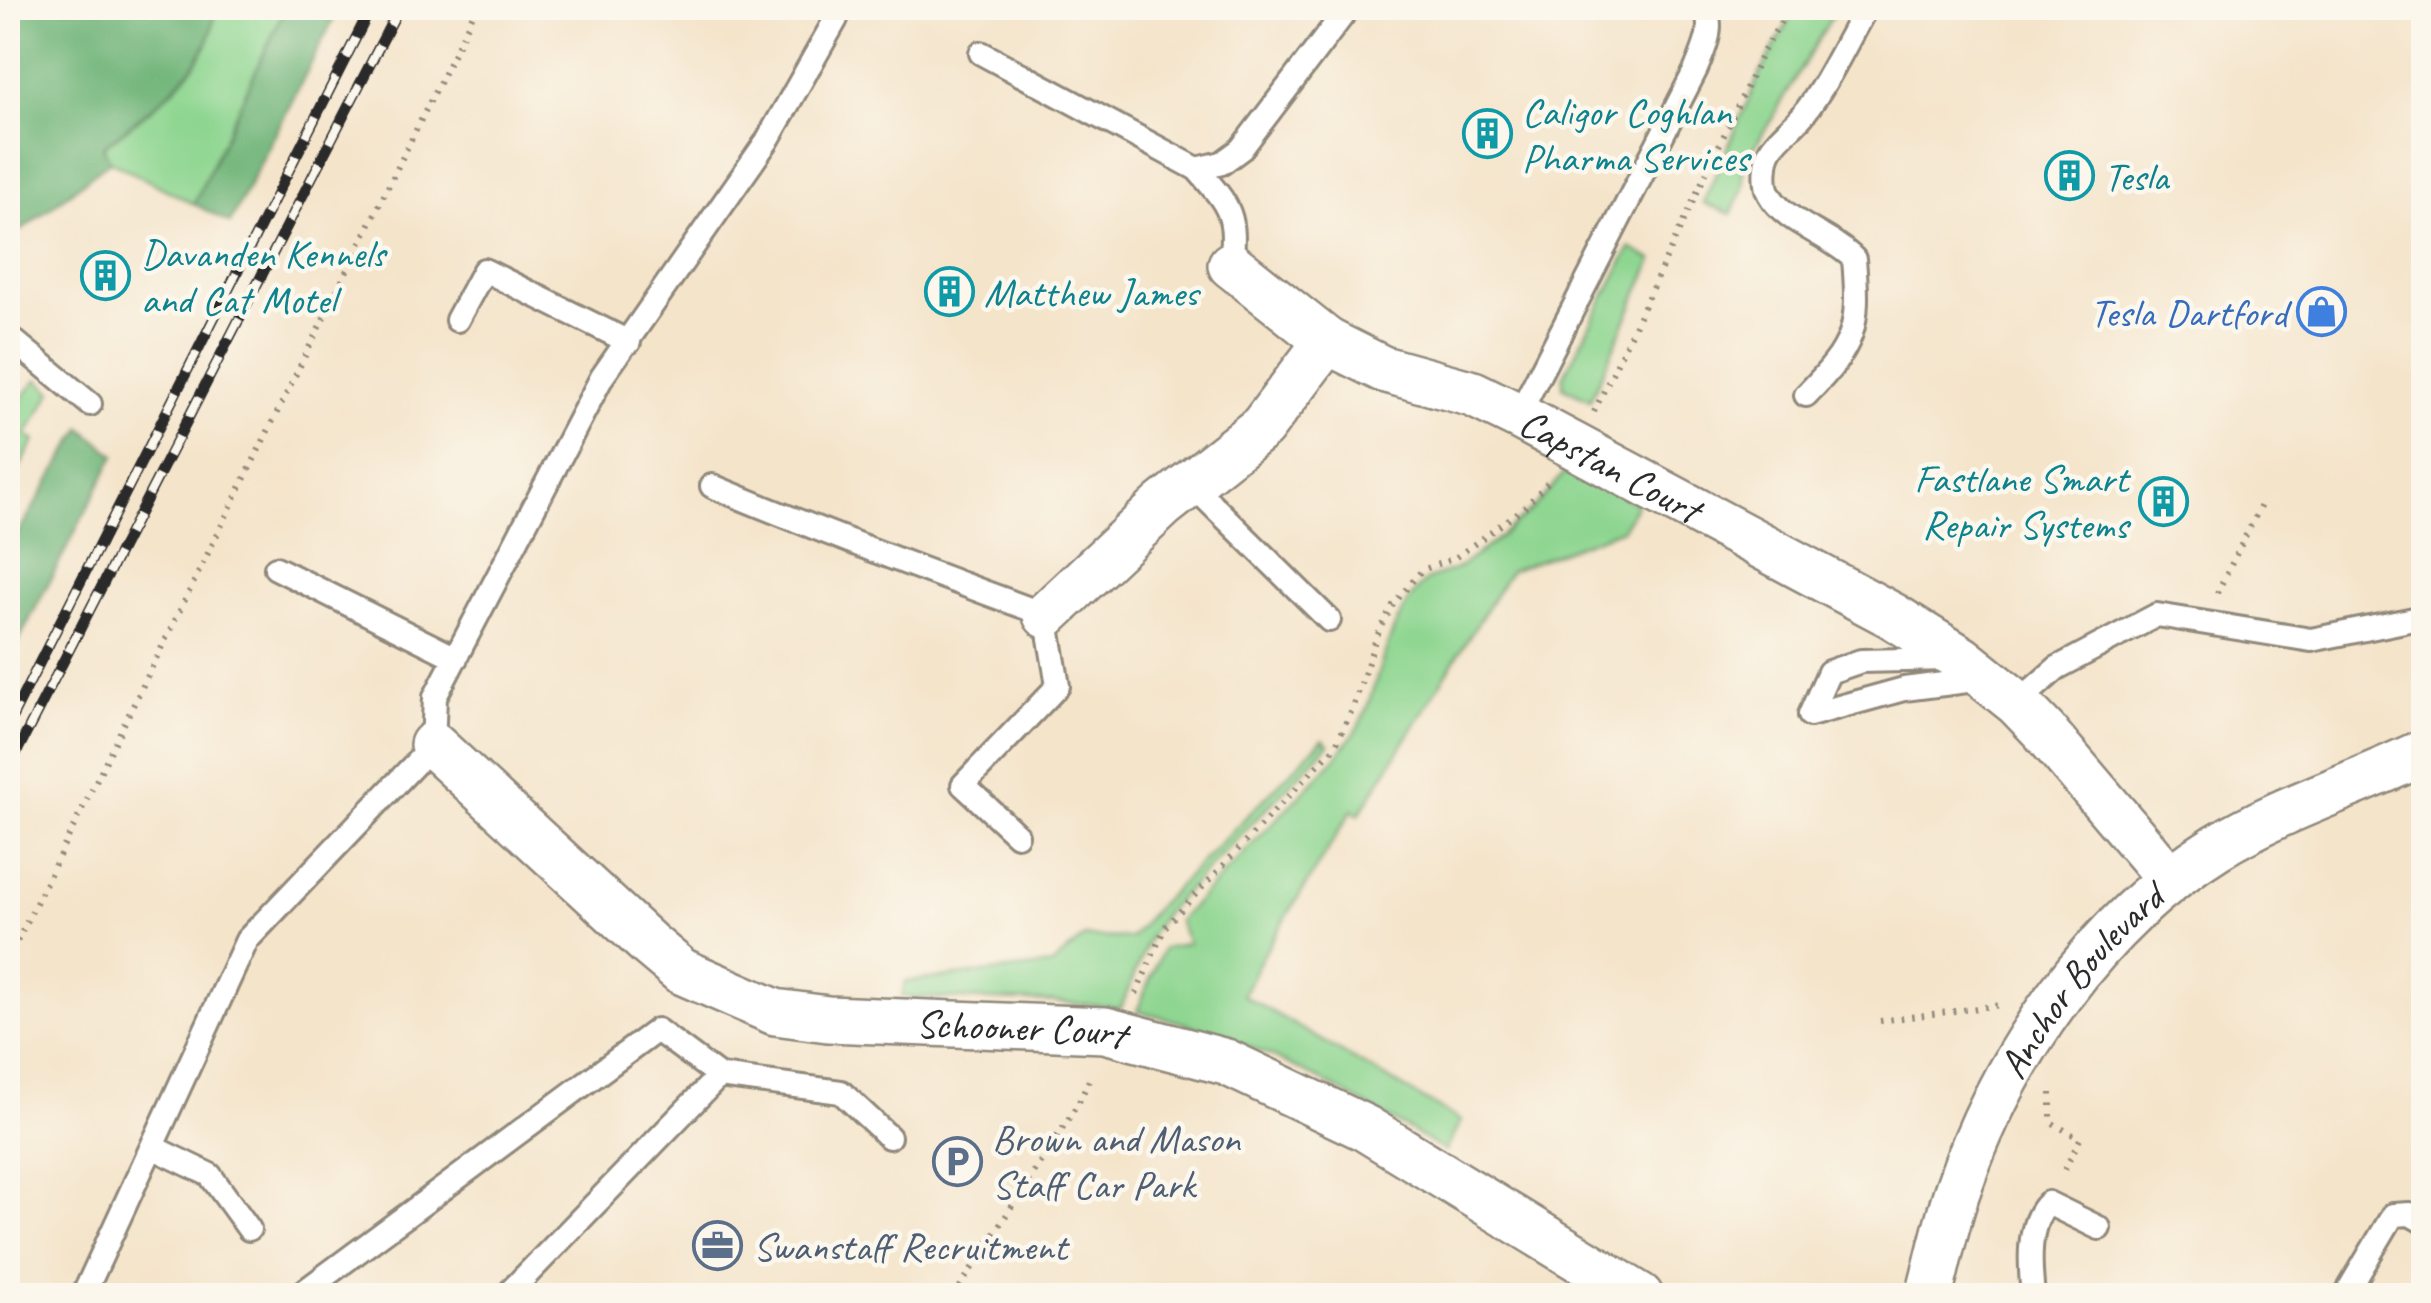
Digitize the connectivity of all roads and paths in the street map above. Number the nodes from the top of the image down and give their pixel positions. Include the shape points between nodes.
1 (476, 8) edge
2 (1348, 8) edge
3 (1706, 8) edge
4 (1789, 8) edge
5 (1866, 8) edge
6 (836, 19) dead end
7 (981, 54) dead end
8 (1197, 170) junction
9 (1231, 265) joint
10 (457, 320) dead end
11 (8, 336) edge
12 (1327, 341) junction
13 (629, 342) junction
14 (1806, 395) dead end
15 (90, 404) dead end
16 (1518, 416) junction
17 (1577, 446) junction
18 (1190, 483) junction
19 (712, 486) dead end
20 (2262, 503) dead end
21 (276, 568) dead end
22 (1046, 615) junction
23 (2424, 616) edge
24 (1330, 620) dead end
25 (2203, 621) junction
26 (456, 658) junction
27 (1990, 680) junction
28 (433, 745) junction
29 (2424, 752) edge
30 (2424, 779) edge
31 (2366, 780) junction
32 (1018, 835) dead end
33 (2169, 878) junction
34 (8, 960) edge
35 (2000, 1014) dead end
36 (1880, 1021) dead end
37 (1112, 1030) junction
38 (719, 1076) junction
39 (2051, 1090) dead end
40 (888, 1137) dead end
41 (152, 1147) junction
42 (2048, 1203) junction
43 (2424, 1222) edge
44 (249, 1228) dead end
45 (2099, 1228) dead end
46 (300, 1295) edge
47 (83, 1296) edge
48 (506, 1296) edge
49 (954, 1296) edge
50 (1640, 1296) edge
51 (1929, 1296) edge
52 (2033, 1296) edge
53 (2344, 1296) edge

1 - 34 path
2 - 8 lane via 1241,149 1222,164
3 - 16 lane via 1708,30 1696,68
4 - 17 path via 1762,52
5 - 14 lane via 1804,113 1769,151 1766,191 1796,222 1854,259 1851,342
6 - 13 lane via 767,141
7 - 8 lane
8 - 9 lane via 1230,209
9 - 12 street, Capstan Court
10 - 13 lane via 484,270
11 - 15 lane
12 - 16 street, Capstan Court via 1383,370 1473,394
12 - 18 street via 1262,427
13 - 26 lane via 602,377
16 - 17 street, Capstan Court
17 - 27 street, Capstan Court via 1893,616
17 - 37 path via 1524,508 1454,558 1422,570 1394,604 1335,747 1165,927
18 - 22 street
18 - 24 lane
19 - 22 lane
20 - 25 path
21 - 26 lane
22 - 32 lane via 1058,686 963,785
23 - 25 lane via 2311,640
25 - 27 lane via 2157,614 2058,668
26 - 28 lane via 436,696
27 - 27 lane via 1861,662 1828,672 1810,714 1904,689
27 - 33 street, Capstan Court
28 - 37 street, Schooner Court via 650,945 713,987 774,1012 828,1018
28 - 41 lane via 247,940
29 - 31 street, Anchor Boulevard
30 - 31 street, Anchor Boulevard
31 - 33 street, Anchor Boulevard via 2221,845
33 - 51 street, Anchor Boulevard via 2091,956 2027,1042 1987,1114 1958,1187
35 - 36 path via 2006,1004
37 - 49 path via 1078,1104
37 - 50 street, Schooner Court via 1226,1062 1365,1128
38 - 40 lane via 842,1092
38 - 46 lane via 657,1030
38 - 48 lane
39 - 42 path via 2051,1122 2080,1139
41 - 44 lane via 210,1175
41 - 47 lane
42 - 45 lane
42 - 52 lane via 2039,1212 2030,1262
43 - 53 lane via 2410,1214 2393,1216

